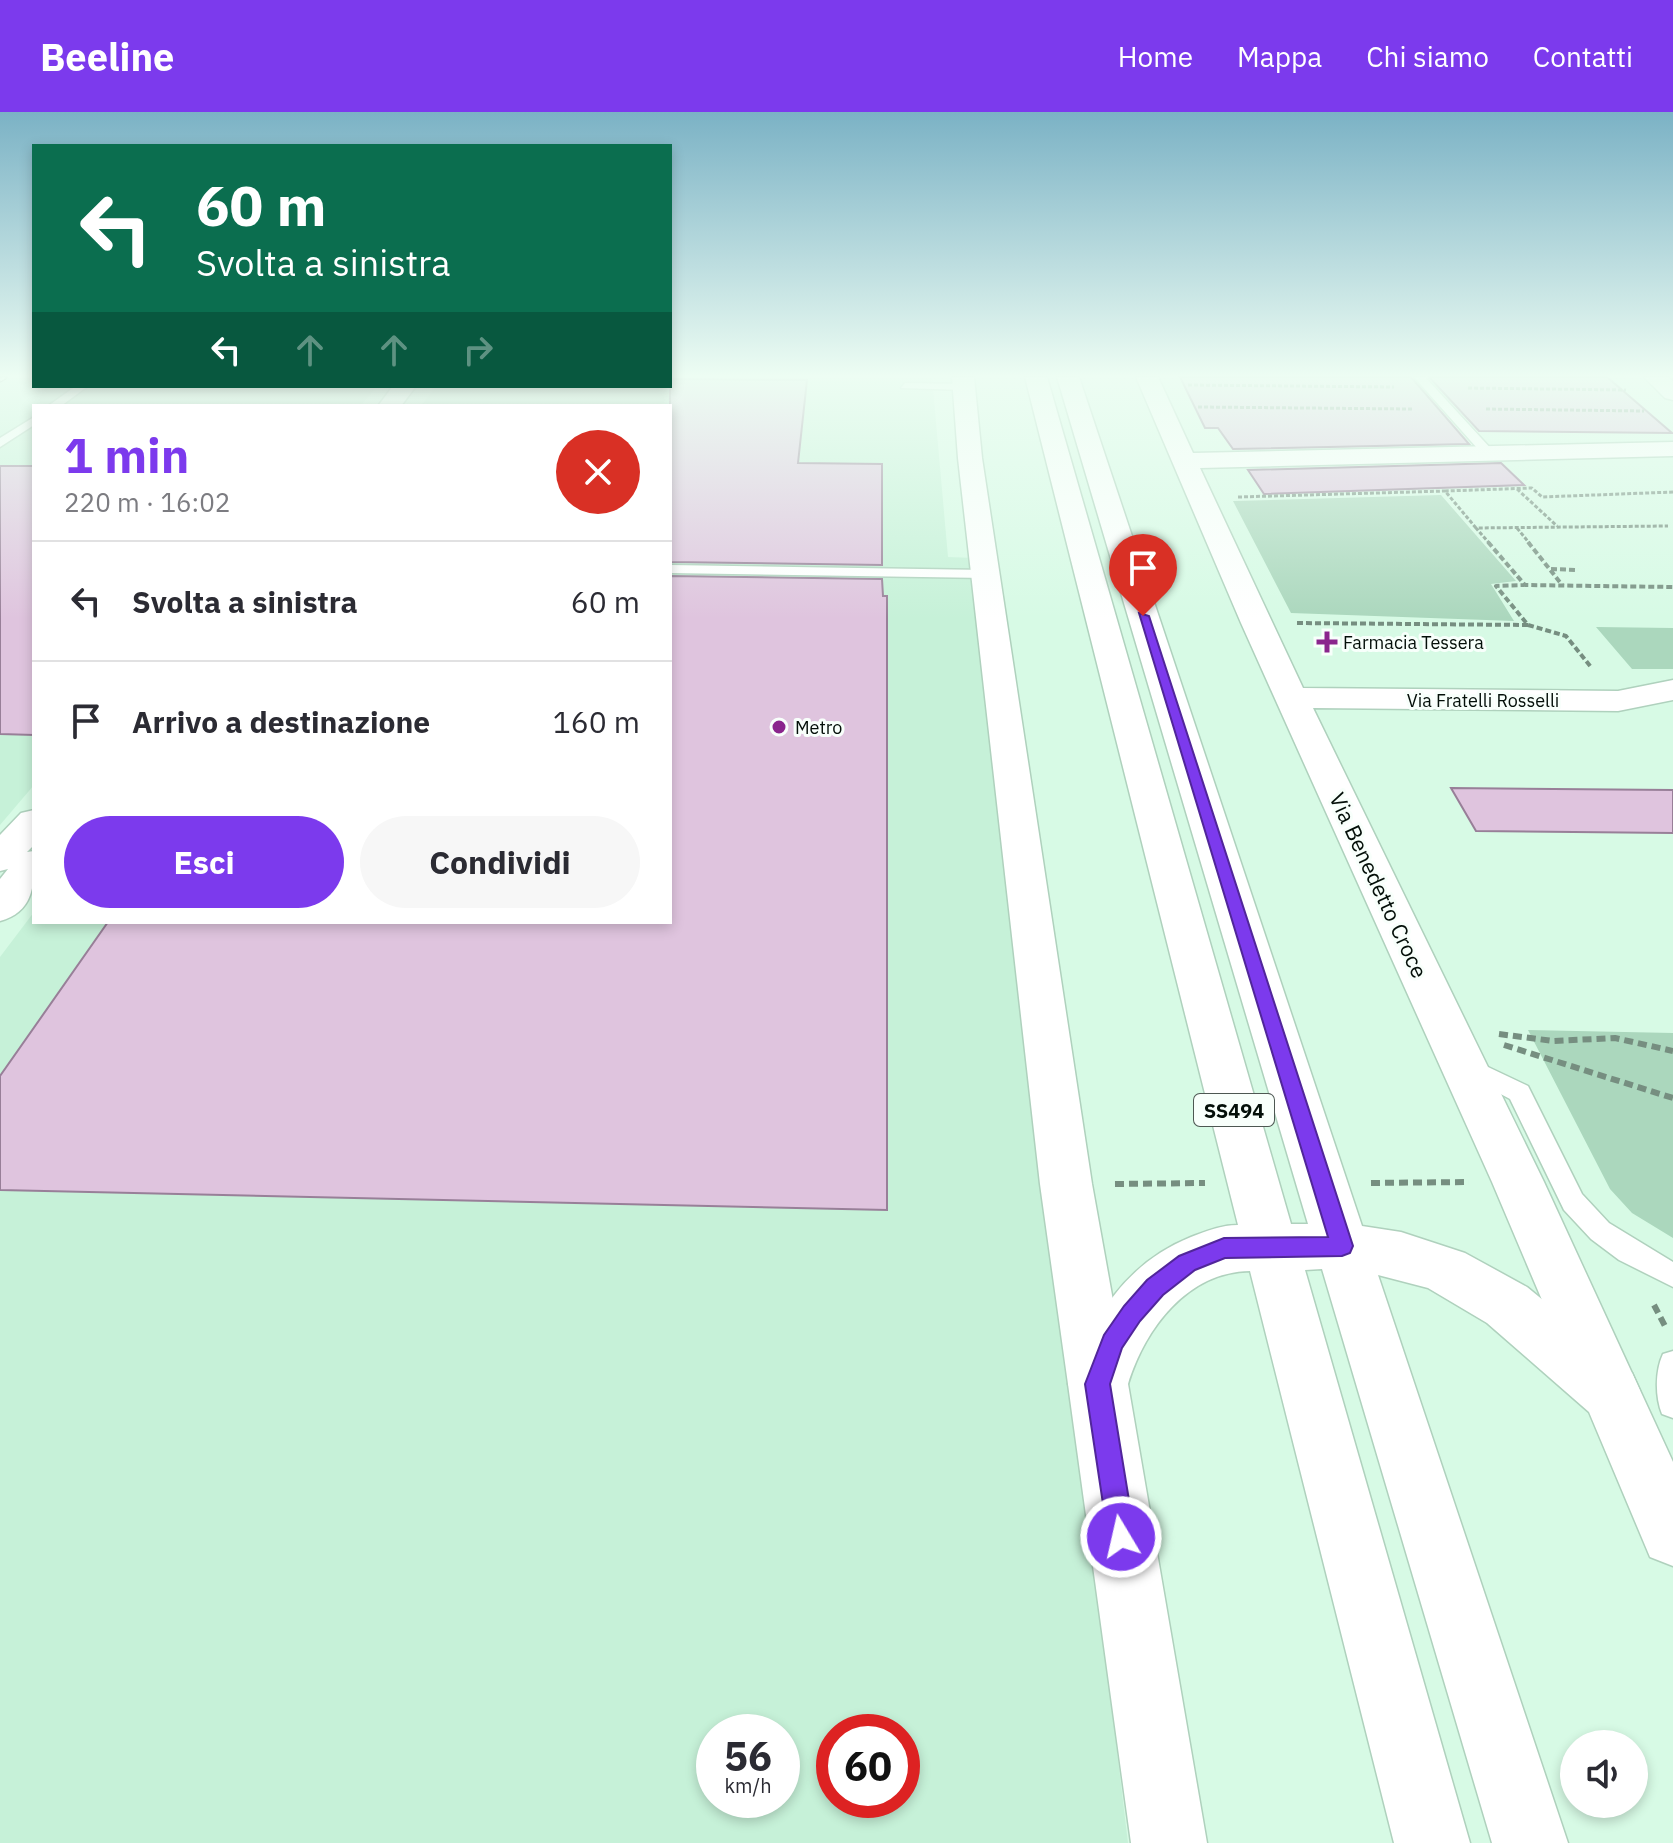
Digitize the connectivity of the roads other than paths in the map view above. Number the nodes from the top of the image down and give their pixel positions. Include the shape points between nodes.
1 (973, 458) edge
2 (1058, 458) edge
3 (1093, 458) edge
4 (1184, 458) edge
5 (1325, 458) edge
6 (1185, 461) junction
7 (672, 569) edge
8 (986, 574) junction
9 (1673, 690) edge
10 (1291, 698) junction
11 (32, 823) edge
12 (0, 859) edge
13 (32, 866) edge
14 (0, 907) edge
15 (1464, 1065) junction
16 (1342, 1246) junction
17 (1271, 1247) junction
18 (1673, 1275) edge
19 (1673, 1364) edge
20 (1098, 1384) junction
21 (1611, 1393) junction
22 (1673, 1404) edge
23 (1673, 1534) edge
24 (1164, 1832) edge
25 (1432, 1843) edge
26 (1530, 1843) edge

1 - 8 street, Via Benedetto Croce
2 - 17 street, SS494
3 - 16 street, SS494
4 - 6 street, Via Benedetto Croce
5 - 6 street
6 - 10 street, Via Benedetto Croce
7 - 8 lane
8 - 20 street, Via Benedetto Croce via 1066,1184
9 - 10 street, Via Fratelli Rosselli via 1618,701
10 - 15 street, Via Benedetto Croce
11 - 12 street
13 - 14 street
15 - 18 lane via 1519,1093 1573,1202 1600,1231
15 - 21 street, Via Benedetto Croce
16 - 17 street, Via Benedetto Croce
16 - 21 street, Via Benedetto Croce via 1401,1255 1446,1270 1507,1305
16 - 26 street, SS494
17 - 20 street, Via Benedetto Croce via 1224,1248 1187,1263 1155,1287 1112,1343
17 - 25 street, SS494
19 - 22 lane
20 - 24 street, Via Benedetto Croce
21 - 23 street, Via Benedetto Croce

